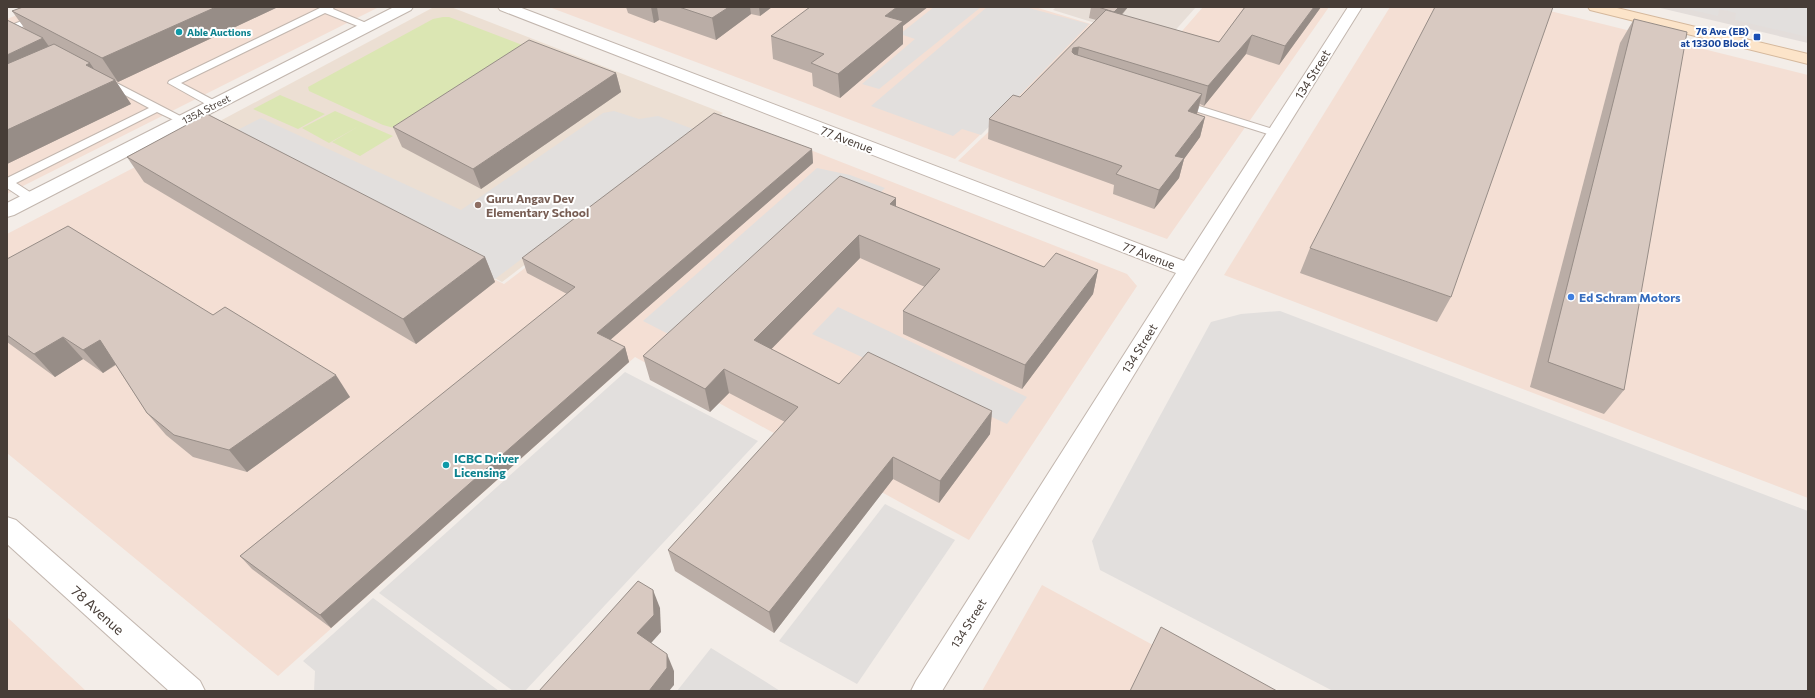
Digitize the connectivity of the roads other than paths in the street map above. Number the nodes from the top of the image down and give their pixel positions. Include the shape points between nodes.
1 (63, 7) edge
2 (406, 7) edge
3 (505, 7) edge
4 (1355, 7) edge
5 (1595, 7) edge
6 (327, 8) edge
7 (368, 26) junction
8 (8, 30) edge
9 (22, 37) edge
10 (1808, 59) edge
11 (97, 76) edge
12 (1172, 100) edge
13 (215, 105) junction
14 (156, 108) junction
15 (182, 122) junction
16 (1275, 133) junction
17 (7, 183) edge
18 (32, 198) junction
19 (7, 211) edge
20 (1188, 270) junction
21 (7, 528) edge
22 (186, 690) edge
23 (926, 691) edge

1 - 8 lane
2 - 7 street, 135A Street
3 - 20 street, 77 Avenue
4 - 16 street, 134 Street
5 - 10 main road
6 - 7 lane
6 - 13 lane via 173,83
7 - 13 street, 135A Street
8 - 9 lane
11 - 14 lane
12 - 16 lane
13 - 15 street, 135A Street
14 - 15 lane
14 - 17 lane
15 - 18 street, 135A Street
16 - 20 street, 134 Street
17 - 18 lane
18 - 19 street, 135A Street
20 - 23 street, 134 Street
21 - 22 street, 78 Avenue

